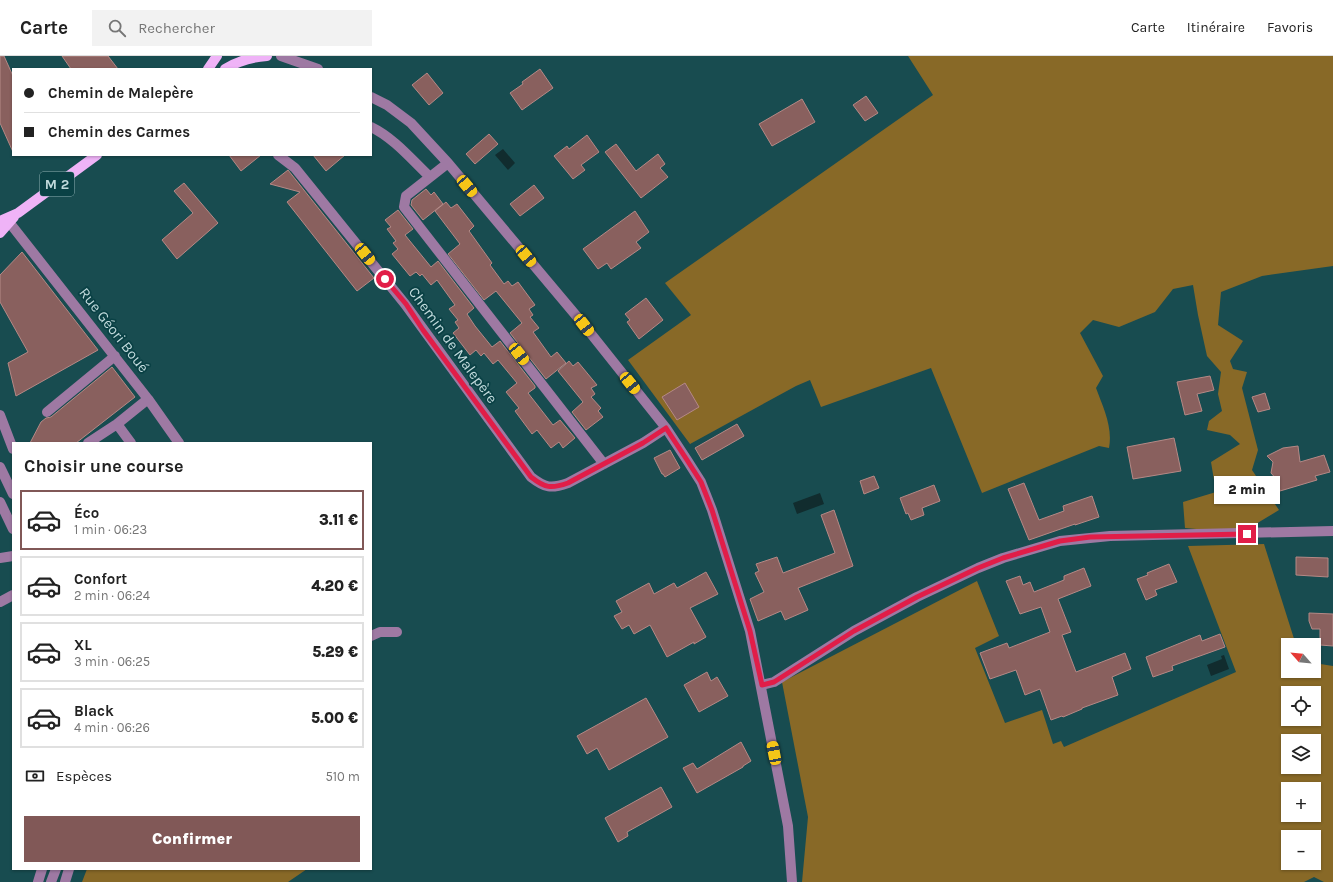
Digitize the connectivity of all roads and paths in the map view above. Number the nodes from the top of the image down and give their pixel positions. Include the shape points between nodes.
1 (217, 56) edge
2 (261, 56) edge
3 (281, 56) edge
4 (306, 56) edge
5 (209, 68) edge
6 (227, 68) edge
7 (316, 68) edge
8 (372, 98) edge
9 (372, 127) edge
10 (96, 156) edge
11 (279, 156) edge
12 (448, 163) junction
13 (430, 177) junction
14 (5, 221) edge
15 (0, 233) edge
16 (115, 356) junction
17 (148, 399) junction
18 (47, 412) dead end
19 (0, 415) edge
20 (117, 424) junction
21 (666, 428) junction
22 (90, 442) edge
23 (130, 442) edge
24 (178, 442) edge
25 (12, 446) edge
26 (604, 464) junction
27 (0, 467) edge
28 (12, 492) edge
29 (0, 502) edge
30 (12, 527) edge
31 (1333, 531) edge
32 (12, 556) edge
33 (0, 558) edge
34 (12, 596) edge
35 (0, 602) edge
36 (397, 632) dead end
37 (372, 636) edge
38 (762, 685) junction
39 (42, 870) edge
40 (56, 870) edge
41 (69, 870) edge
42 (38, 882) edge
43 (51, 882) edge
44 (64, 882) edge
45 (792, 882) edge

1 - 5 main road
2 - 6 main road
3 - 7 street
4 - 7 street
8 - 12 street via 411,123
9 - 13 street
10 - 14 main road, M 2
11 - 26 street, Chemin de Malepère via 295,168 406,304 531,477 547,487 557,487
12 - 13 street
12 - 21 street via 584,325
13 - 26 street via 406,196 404,207
14 - 15 main road, M 2
14 - 16 street, Rue Géori Boué
16 - 17 street, Rue Géori Boué
16 - 18 street
17 - 20 street
17 - 24 street, Rue Géori Boué
19 - 25 street
20 - 22 street
20 - 23 street
21 - 26 street, Chemin de Malepère
21 - 38 street via 701,482 712,510 750,631
27 - 28 street
29 - 30 street
31 - 38 street via 1110,536 1060,541 1003,558 917,597 854,631 774,682
32 - 33 street
34 - 35 street
36 - 37 street via 380,632
38 - 45 street via 788,826
39 - 42 street
40 - 43 street
41 - 44 street

